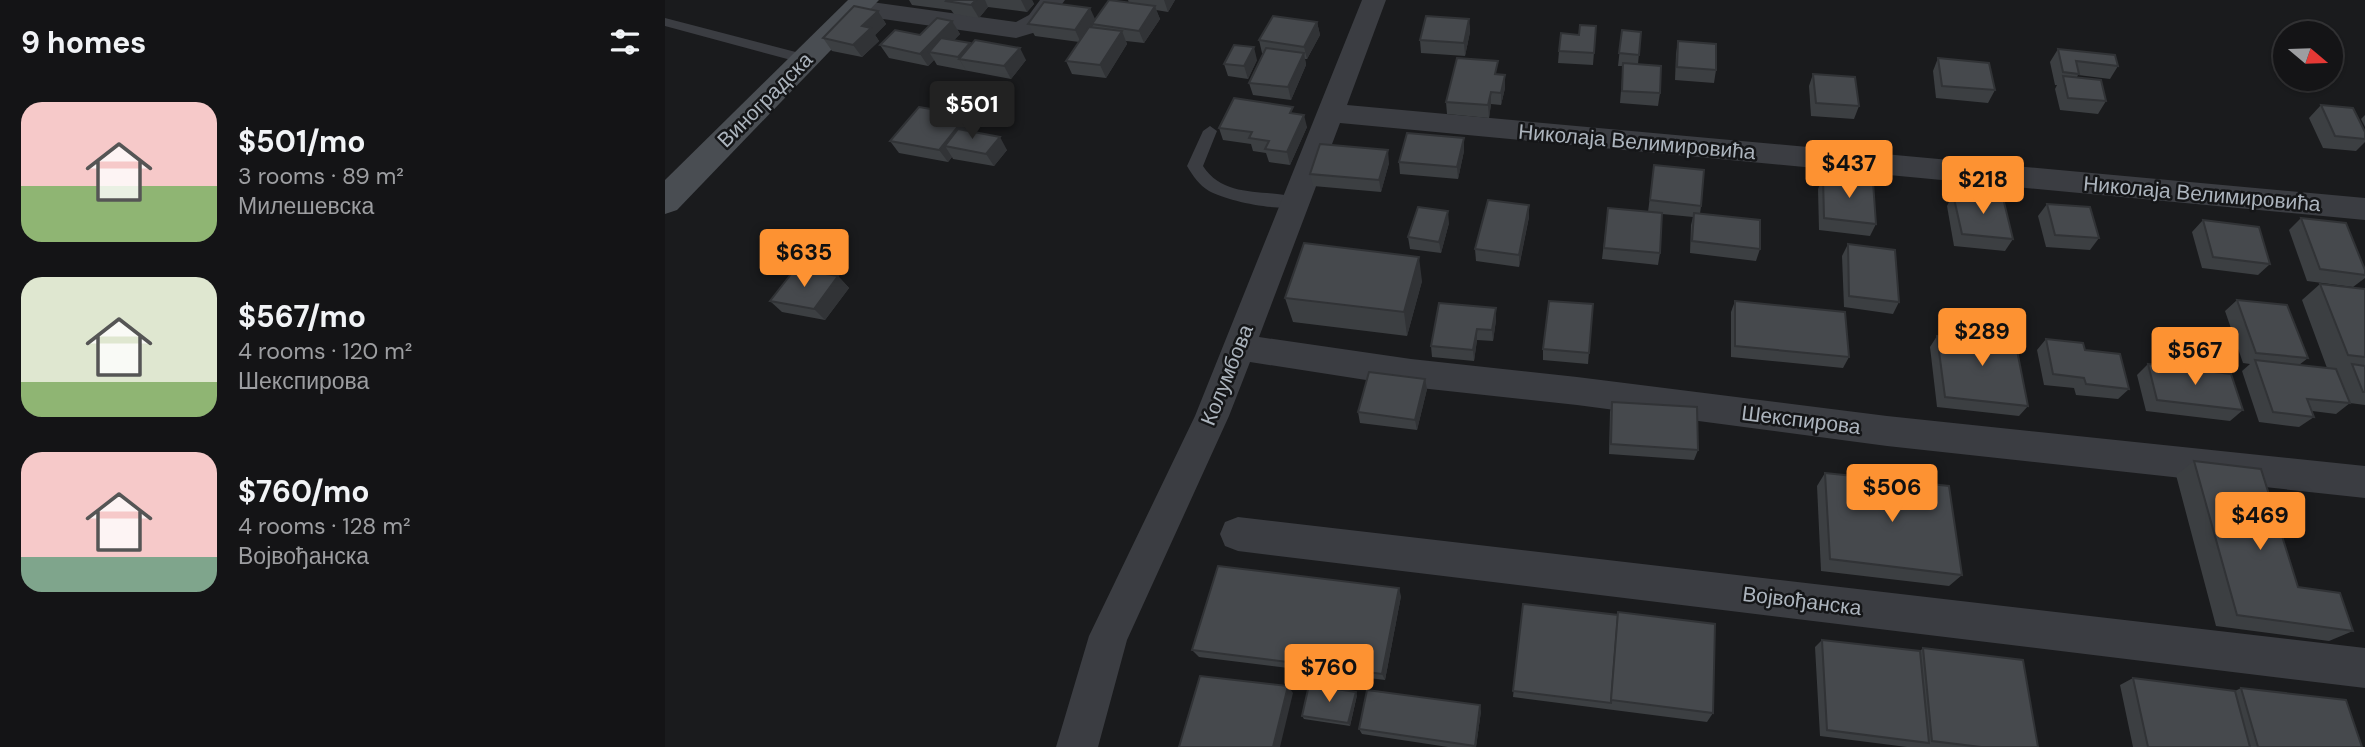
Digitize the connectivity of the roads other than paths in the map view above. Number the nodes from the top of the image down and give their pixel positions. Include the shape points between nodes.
1 (1053, 0) edge
2 (1374, 0) edge
3 (861, 4) edge
4 (665, 22) edge
5 (806, 59) junction
6 (1328, 113) junction
7 (1210, 131) dead end
8 (665, 201) edge
9 (1294, 202) junction
10 (2365, 209) edge
11 (1239, 347) junction
12 (2365, 482) edge
13 (1238, 534) dead end
14 (2365, 668) edge
15 (1077, 747) edge

1 - 3 street via 1036,24 1016,30
2 - 6 street, Колумбова
3 - 5 street, Виноградска
4 - 5 lane
5 - 8 street, Виноградска
6 - 9 street, Колумбова
6 - 10 street, Николаја Велимировића
7 - 9 lane via 1195,166 1200,178 1228,193
9 - 11 street, Колумбова
11 - 12 street, Шекспирова via 1411,373 1887,431
11 - 15 street, Колумбова via 1183,481 1109,636
13 - 14 street, Војвођанска

